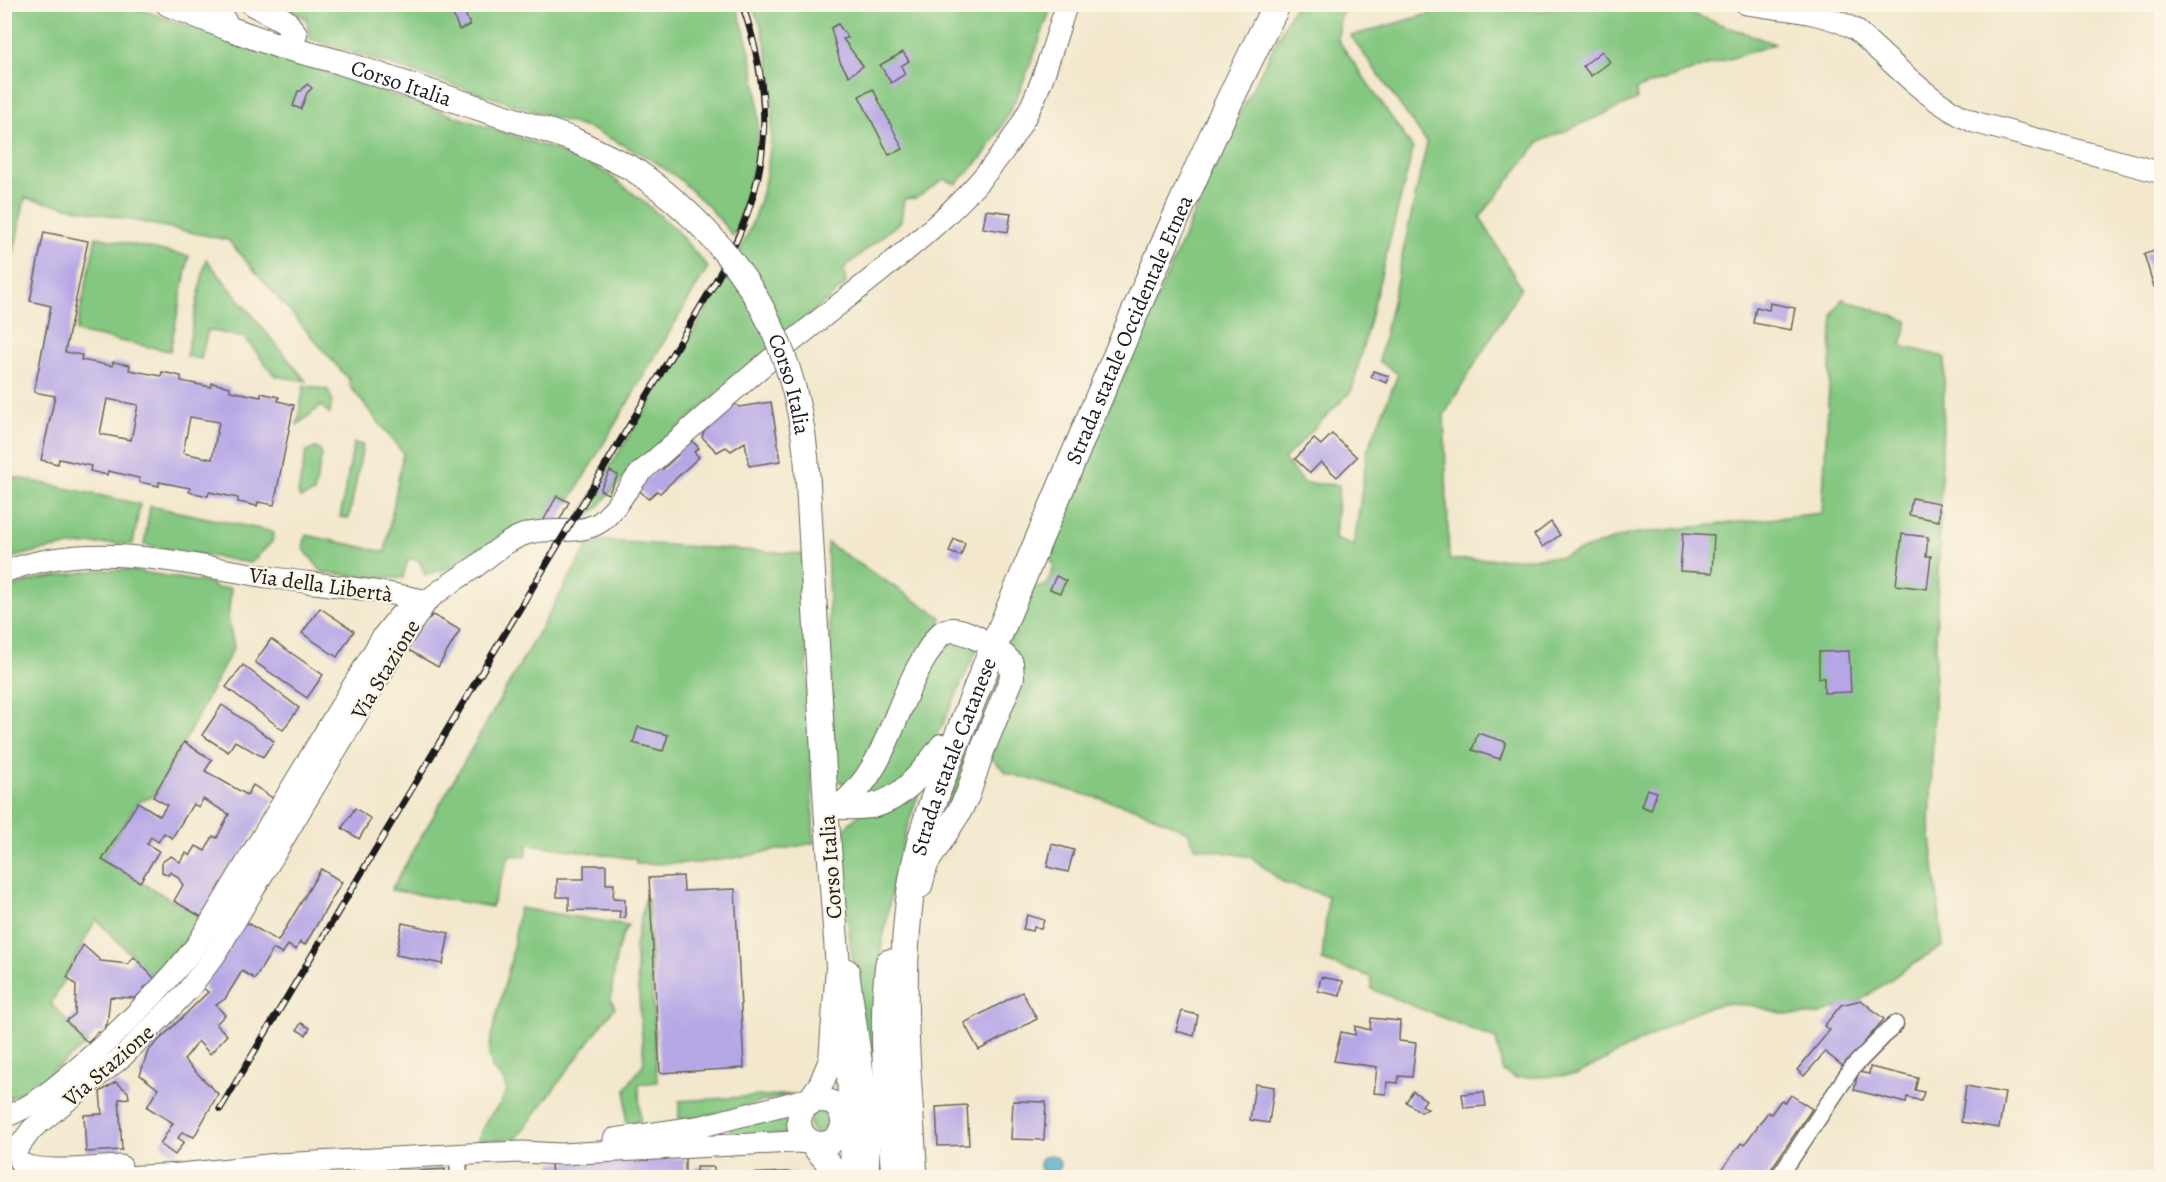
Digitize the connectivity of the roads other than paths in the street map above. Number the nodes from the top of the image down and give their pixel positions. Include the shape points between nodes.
1 (168, 4) edge
2 (181, 4) edge
3 (254, 4) edge
4 (1067, 4) edge
5 (1277, 4) edge
6 (1746, 4) edge
7 (218, 10) edge
8 (287, 40) junction
9 (2162, 173) edge
10 (4, 572) edge
11 (427, 601) junction
12 (990, 650) junction
13 (942, 746) junction
14 (833, 807) junction
15 (831, 880) junction
16 (838, 967) junction
17 (1895, 1024) dead end
18 (811, 1103) junction
19 (4, 1118) edge
20 (844, 1125) junction
21 (912, 1138) junction
22 (811, 1142) junction
23 (522, 1152) junction
24 (458, 1155) junction
25 (16, 1164) edge
26 (278, 1164) junction
27 (245, 1172) edge
28 (104, 1178) edge
29 (459, 1178) edge
30 (837, 1178) edge
31 (851, 1178) edge
32 (867, 1178) edge
33 (895, 1178) edge
34 (914, 1178) edge
35 (921, 1178) edge
36 (1778, 1178) edge

1 - 7 main road
2 - 7 main road
3 - 8 main road via 285,21
4 - 11 street via 1022,123 970,192 942,220 765,363 641,472 602,521 589,527 531,532 515,538
5 - 12 main road, Strada statale Occidentale Etnea via 1208,146
6 - 9 street via 1841,21 1940,104 1965,119
7 - 8 main road, Corso Italia
8 - 14 main road, Corso Italia, bridge via 340,62 572,139 657,186 700,224 738,268 780,343 797,398 807,455
10 - 11 street, Via della Libertà via 48,559 133,555
11 - 19 street, Via Stazione via 399,616 383,636 198,943 172,977 63,1081 22,1112
11 - 25 street, Via Stazione via 215,955 188,990 122,1057 32,1130
12 - 13 main road, Strada statale Catanese
12 - 14 main road via 965,632 943,633 911,679 883,751 867,780 857,792
12 - 21 main road, Strada statale Catanese via 941,780 915,868 907,926 905,1067
13 - 14 main road via 910,786 892,799 871,806
13 - 33 main road, Strada statale Catanese via 906,864 888,976 886,1049
14 - 15 main road, Corso Italia
15 - 16 main road, Corso Italia
15 - 32 main road via 867,1113
16 - 18 main road, Corso Italia via 831,1060
16 - 20 street via 848,1093
17 - 36 street via 1852,1068
18 - 20 main road via 828,1101 836,1105
18 - 22 main road via 800,1116 799,1125
18 - 23 street via 802,1100 703,1126
20 - 22 main road via 832,1142
20 - 31 street via 851,1142
21 - 34 main road, Strada statale Catanese
21 - 35 main road
22 - 23 street via 560,1154
22 - 30 main road
23 - 24 street
24 - 26 street
24 - 29 street
25 - 26 street via 47,1168
26 - 27 street
27 - 28 street

